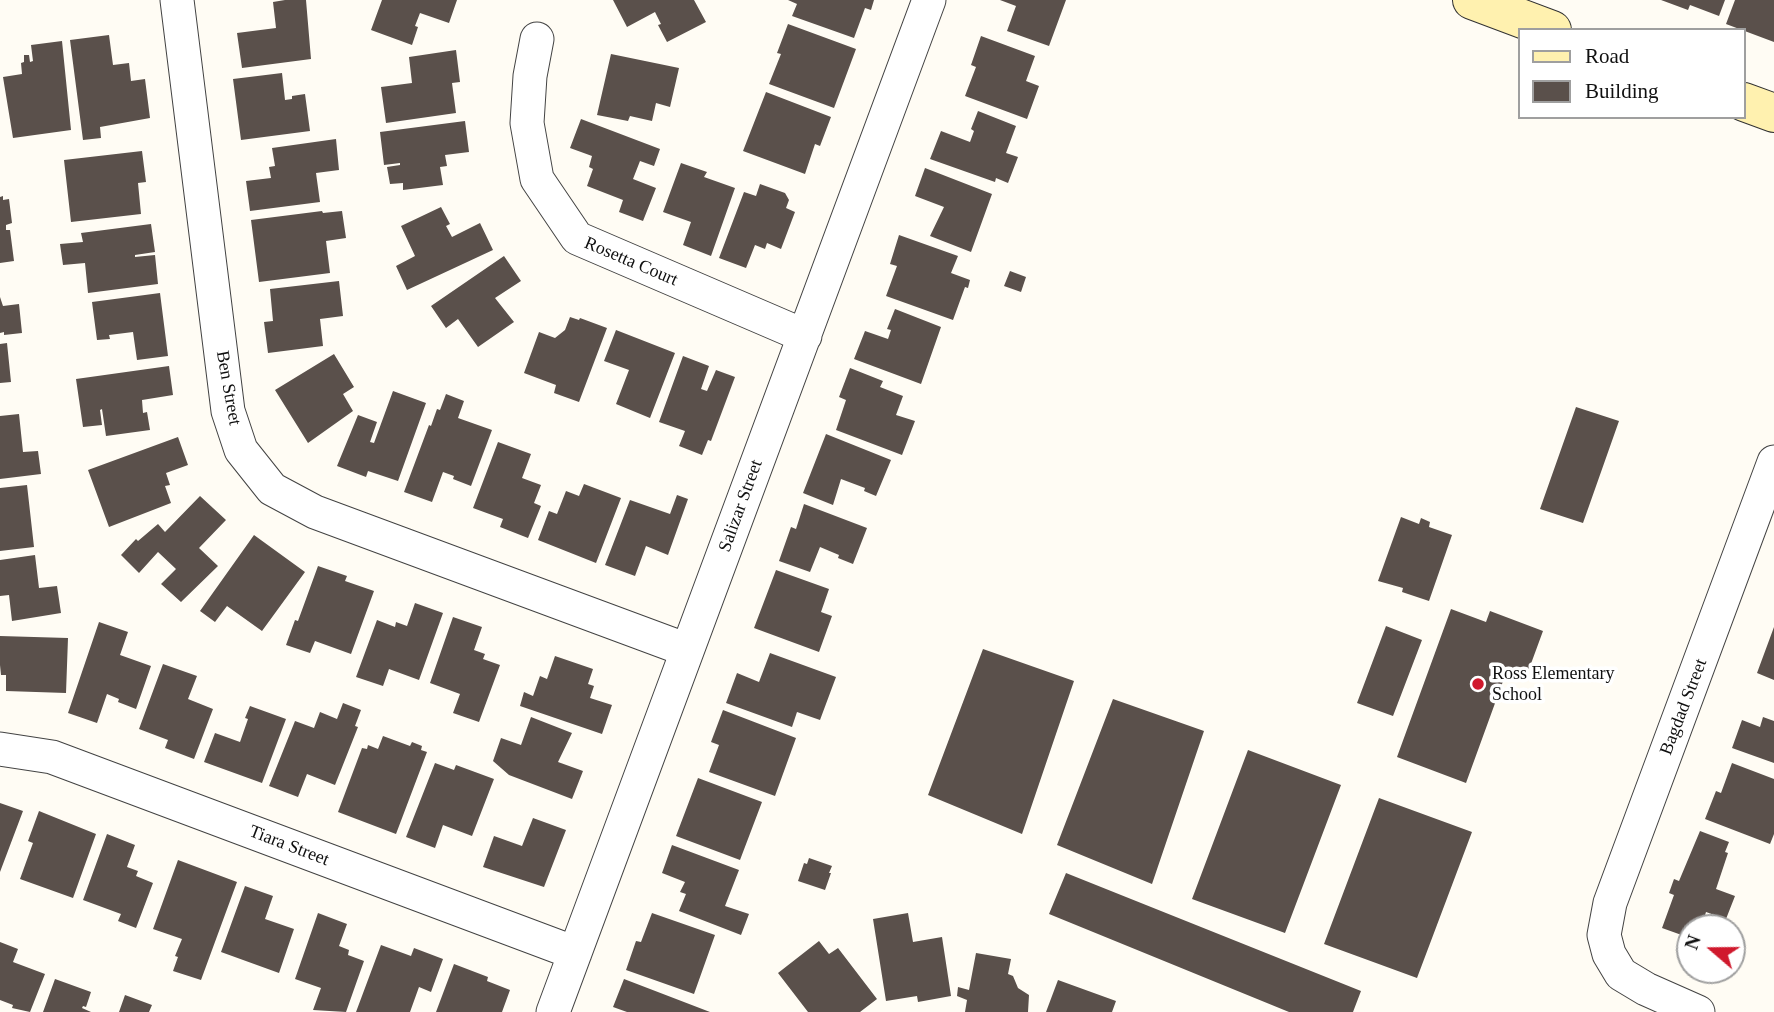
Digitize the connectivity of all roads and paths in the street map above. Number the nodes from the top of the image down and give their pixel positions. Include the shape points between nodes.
1 (177, 0) edge
2 (929, 0) edge
3 (1472, 0) edge
4 (1547, 28) edge
5 (537, 39) dead end
6 (1746, 103) edge
7 (1774, 113) edge
8 (805, 336) junction
9 (1774, 462) edge
10 (687, 650) junction
11 (0, 749) edge
12 (575, 953) junction
13 (553, 1012) edge
14 (1698, 1012) edge

1 - 10 street, Ben Street via 228,411 241,450 272,489 315,512
2 - 8 street, Salizar Street
3 - 4 street
5 - 8 street, Rosetta Court via 527,123 537,179 577,238
6 - 7 street
8 - 10 street, Salizar Street
9 - 14 street, Bagdad Street via 1610,903 1605,934 1609,954 1621,974
10 - 12 street, Salizar Street
11 - 12 street, Tiara Street via 52,757
12 - 13 street, Salizar Street

